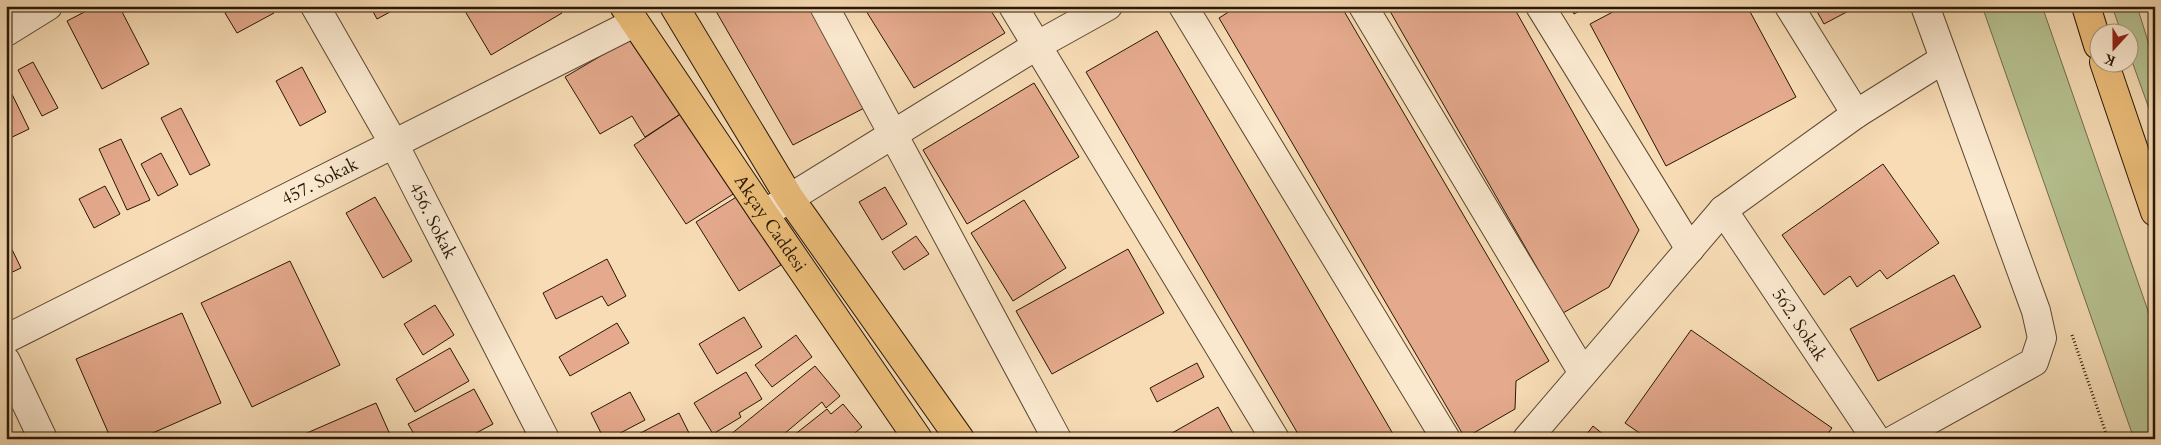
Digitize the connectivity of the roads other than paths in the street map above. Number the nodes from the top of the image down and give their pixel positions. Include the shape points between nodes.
1 (48, 6) edge
2 (316, 6) edge
3 (674, 6) edge
4 (824, 6) edge
5 (1013, 6) edge
6 (1108, 6) edge
7 (1183, 6) edge
8 (1363, 6) edge
9 (1540, 6) edge
10 (1789, 6) edge
11 (1925, 6) edge
12 (2086, 6) edge
13 (629, 15) edge
14 (2091, 22) edge
15 (6, 32) edge
16 (1036, 46) junction
17 (1944, 59) junction
18 (2107, 72) edge
19 (1856, 114) junction
20 (893, 133) junction
21 (394, 144) junction
22 (789, 197) junction
23 (1723, 210) junction
24 (2155, 212) edge
25 (764, 214) junction
26 (1690, 249) junction
27 (6, 340) edge
28 (6, 361) edge
29 (1583, 373) junction
30 (43, 439) edge
31 (545, 439) edge
32 (918, 439) edge
33 (960, 439) edge
34 (1057, 439) edge
35 (1275, 439) edge
36 (1446, 439) edge
37 (1527, 439) edge
38 (1876, 439) edge
39 (1895, 439) edge

1 - 15 street
2 - 21 street, 456. Sokak
3 - 22 main road, Akçay Caddesi
4 - 20 street
5 - 16 street
6 - 16 street
7 - 36 street
8 - 29 street
9 - 26 street
10 - 19 street
11 - 17 street
12 - 14 main road
13 - 21 street, 457. Sokak
13 - 25 main road, Akçay Caddesi
16 - 20 street
16 - 35 street
17 - 19 street
17 - 39 street via 2036,311 2042,338 2034,362
18 - 24 main road
19 - 23 street
20 - 22 street
20 - 34 street
21 - 27 street, 457. Sokak
21 - 31 street, 456. Sokak
22 - 25 street
22 - 33 main road, Akçay Caddesi
23 - 26 street
23 - 38 street, 562. Sokak
25 - 32 main road, Akçay Caddesi
26 - 29 street
28 - 30 street
29 - 37 street

